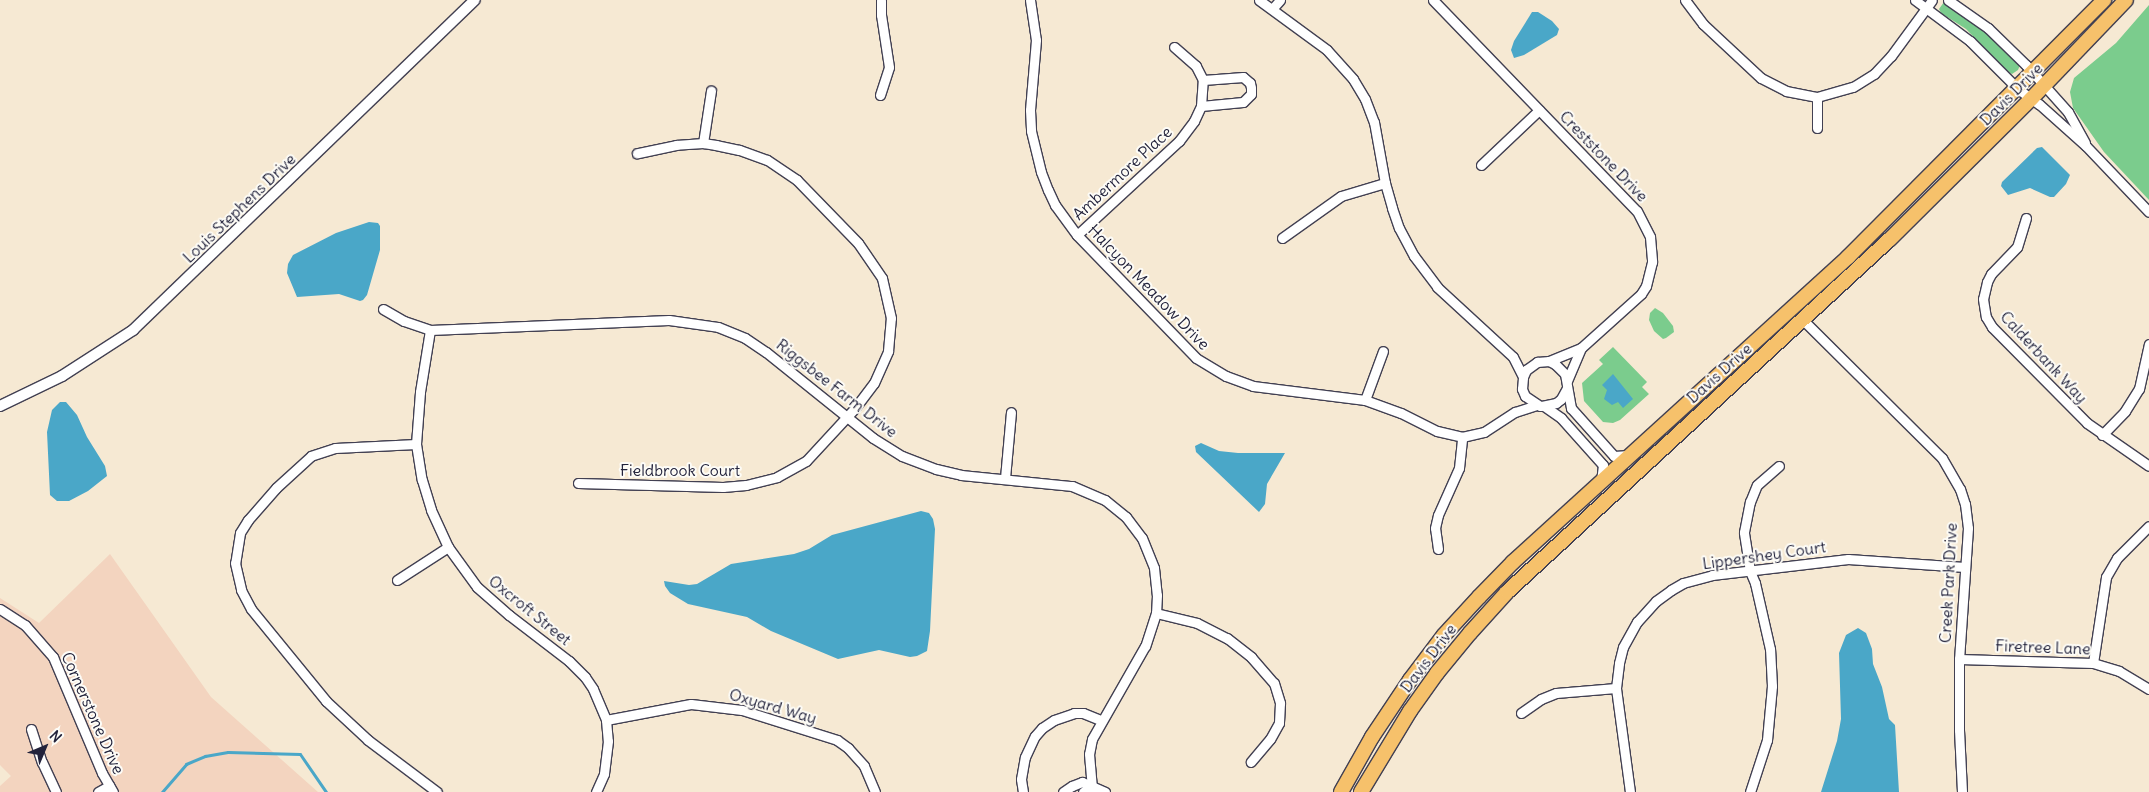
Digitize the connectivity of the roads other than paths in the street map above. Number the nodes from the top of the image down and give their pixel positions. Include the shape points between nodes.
1 (475, 0) edge
2 (881, 0) edge
3 (1030, 0) edge
4 (1260, 0) edge
5 (1280, 0) edge
6 (1433, 0) edge
7 (1685, 0) edge
8 (1915, 0) edge
9 (1932, 0) edge
10 (1948, 0) edge
11 (2104, 0) edge
12 (2126, 0) edge
13 (1272, 9) junction
14 (1926, 9) junction
15 (1174, 47) dead end
16 (2033, 74) junction
17 (1203, 80) junction
18 (2044, 86) junction
19 (2018, 89) junction
20 (711, 91) dead end
21 (880, 95) dead end
22 (1817, 97) junction
23 (2031, 99) junction
24 (1202, 106) junction
25 (1539, 110) junction
26 (1817, 128) dead end
27 (703, 143) junction
28 (2086, 146) junction
29 (637, 153) dead end
30 (1481, 166) dead end
31 (1385, 183) junction
32 (2149, 212) edge
33 (2026, 218) dead end
34 (1077, 235) junction
35 (1282, 238) dead end
36 (383, 309) dead end
37 (1803, 320) junction
38 (430, 330) junction
39 (2149, 344) edge
40 (1581, 348) junction
41 (1384, 351) dead end
42 (1513, 357) junction
43 (1549, 361) junction
44 (1537, 362) junction
45 (1523, 377) junction
46 (1567, 384) junction
47 (1522, 389) junction
48 (1365, 400) junction
49 (0, 406) edge
50 (1540, 406) junction
51 (1011, 412) dead end
52 (1515, 412) junction
53 (847, 416) junction
54 (2102, 435) junction
55 (1462, 437) junction
56 (416, 444) junction
57 (1630, 455) junction
58 (1779, 466) dead end
59 (2149, 466) edge
60 (1005, 478) junction
61 (1601, 482) junction
62 (578, 483) dead end
63 (2149, 526) edge
64 (448, 547) junction
65 (1438, 549) dead end
66 (1965, 567) junction
67 (1750, 571) junction
68 (397, 580) dead end
69 (0, 609) edge
70 (1156, 613) junction
71 (1959, 659) junction
72 (2093, 662) junction
73 (1616, 688) junction
74 (2149, 689) edge
75 (1521, 713) dead end
76 (606, 720) junction
77 (1100, 720) junction
78 (31, 730) dead end
79 (1251, 762) dead end
80 (111, 789) edge
81 (1092, 789) edge
82 (56, 792) edge
83 (98, 792) edge
84 (437, 792) edge
85 (596, 792) edge
86 (875, 792) edge
87 (1023, 792) edge
88 (1063, 792) edge
89 (1083, 792) edge
90 (1105, 792) edge
91 (1341, 792) edge
92 (1361, 792) edge
93 (1630, 792) edge
94 (1750, 792) edge
95 (1962, 792) edge

1 - 49 street, Louis Stephens Drive via 133,330 62,376
2 - 21 street via 889,67
3 - 34 street, Halcyon Meadow Drive via 1036,40 1030,110 1035,152 1055,205
4 - 13 street
5 - 13 street
6 - 25 street, Creststone Drive
7 - 22 street via 1703,24 1761,78 1786,91
8 - 14 street
9 - 14 street
10 - 16 street via 1988,28
11 - 16 main road, Davis Drive
12 - 18 main road, Davis Drive
13 - 31 street via 1327,50 1353,79 1374,122
14 - 19 street via 1970,41
14 - 22 street via 1874,74 1853,87
15 - 17 street via 1196,66
16 - 18 street
16 - 19 main road, Davis Drive
17 - 24 street, Ambermore Place
17 - 24 street via 1243,78 1250,82 1251,94 1243,102
18 - 23 main road, Davis Drive
18 - 28 street via 2068,112
19 - 23 street
19 - 57 main road, Davis Drive via 1848,257
20 - 27 street
22 - 26 street
23 - 28 street
23 - 37 main road, Davis Drive
24 - 34 street, Ambermore Place via 1179,142
25 - 30 street
25 - 40 street, Creststone Drive via 1637,211 1650,237 1652,262 1641,294
27 - 29 street, Fieldbrook Court
27 - 53 street, Fieldbrook Court via 752,154 786,173 858,243 882,278 891,318 888,351 874,383
28 - 32 street
31 - 35 street via 1334,200
31 - 42 street via 1399,228 1424,271 1451,301
33 - 54 street, Calderbank Way via 2016,247 1991,274 1983,290 1983,308 1992,327
34 - 48 street, Halcyon Meadow Drive via 1184,348 1209,367 1242,383 1268,390
36 - 38 street, Riggsbee Farm Drive
37 - 66 street, Creek Park Drive via 1947,465 1965,504 1968,528
37 - 92 main road, Davis Drive via 1507,592 1437,673
38 - 53 street, Riggsbee Farm Drive via 658,320 693,322 730,332 756,344
38 - 56 street, Oxcroft Street
39 - 54 street via 2137,394
40 - 43 street, Creststone Drive
40 - 46 street, Creststone Drive
41 - 48 street
42 - 44 street
42 - 45 street
43 - 44 street
43 - 46 street via 1561,368
44 - 45 street
45 - 47 street
46 - 50 street via 1561,399 1550,406
46 - 57 street via 1571,408 1614,456
47 - 50 street via 1530,401
47 - 52 street
48 - 55 street, Halcyon Meadow Drive via 1402,413 1442,433
50 - 52 street, Halcyon Meadow Drive
50 - 61 street via 1561,418 1603,464
51 - 60 street
52 - 55 street, Halcyon Meadow Drive via 1484,432
53 - 60 street, Riggsbee Farm Drive via 887,448 920,464 961,474
53 - 62 street, Fieldbrook Court via 806,461 758,483 724,487
54 - 59 street, Calderbank Way
55 - 65 street via 1459,468 1435,528
56 - 64 street, Oxcroft Street via 427,498
56 - 84 street via 335,448 311,456 248,520 239,539 235,563 241,590 251,609 326,701 368,740
57 - 61 main road, Davis Drive
58 - 67 street via 1757,485 1750,502 1744,532
60 - 70 street, Riggsbee Farm Drive via 1078,488 1095,494 1117,509 1134,526 1149,554 1156,580
61 - 91 main road, Davis Drive via 1513,562 1444,635 1391,707
63 - 72 street via 2117,558 2106,577
64 - 68 street
64 - 76 street, Oxcroft Street via 477,587 564,656 585,677 600,701
66 - 67 street, Lippershey Court via 1861,558
66 - 71 street, Creek Park Drive
67 - 73 street, Lippershey Court via 1697,578 1656,601 1637,622 1627,640 1619,663
67 - 94 street via 1767,632 1772,686 1767,740
69 - 80 street, Cornerstone Drive via 25,625 53,657
70 - 77 street, Riggsbee Farm Drive via 1145,646
70 - 79 street via 1197,623 1227,638 1256,662 1274,683 1280,703 1278,723 1270,739
71 - 72 street, Firetree Lane
71 - 95 street, Creek Park Drive
72 - 74 street, Firetree Lane via 2119,671
73 - 75 street via 1556,693
73 - 93 street, Lippershey Court
76 - 85 street, Oxcroft Street via 606,762
76 - 86 street, Oxyard Way via 691,704 742,710 837,740 864,766
77 - 81 street, Riggsbee Farm Drive via 1090,754
77 - 87 street via 1074,713 1042,728 1025,757 1021,779
78 - 82 street
80 - 83 street
81 - 88 street via 1078,783
81 - 89 street
81 - 90 street

